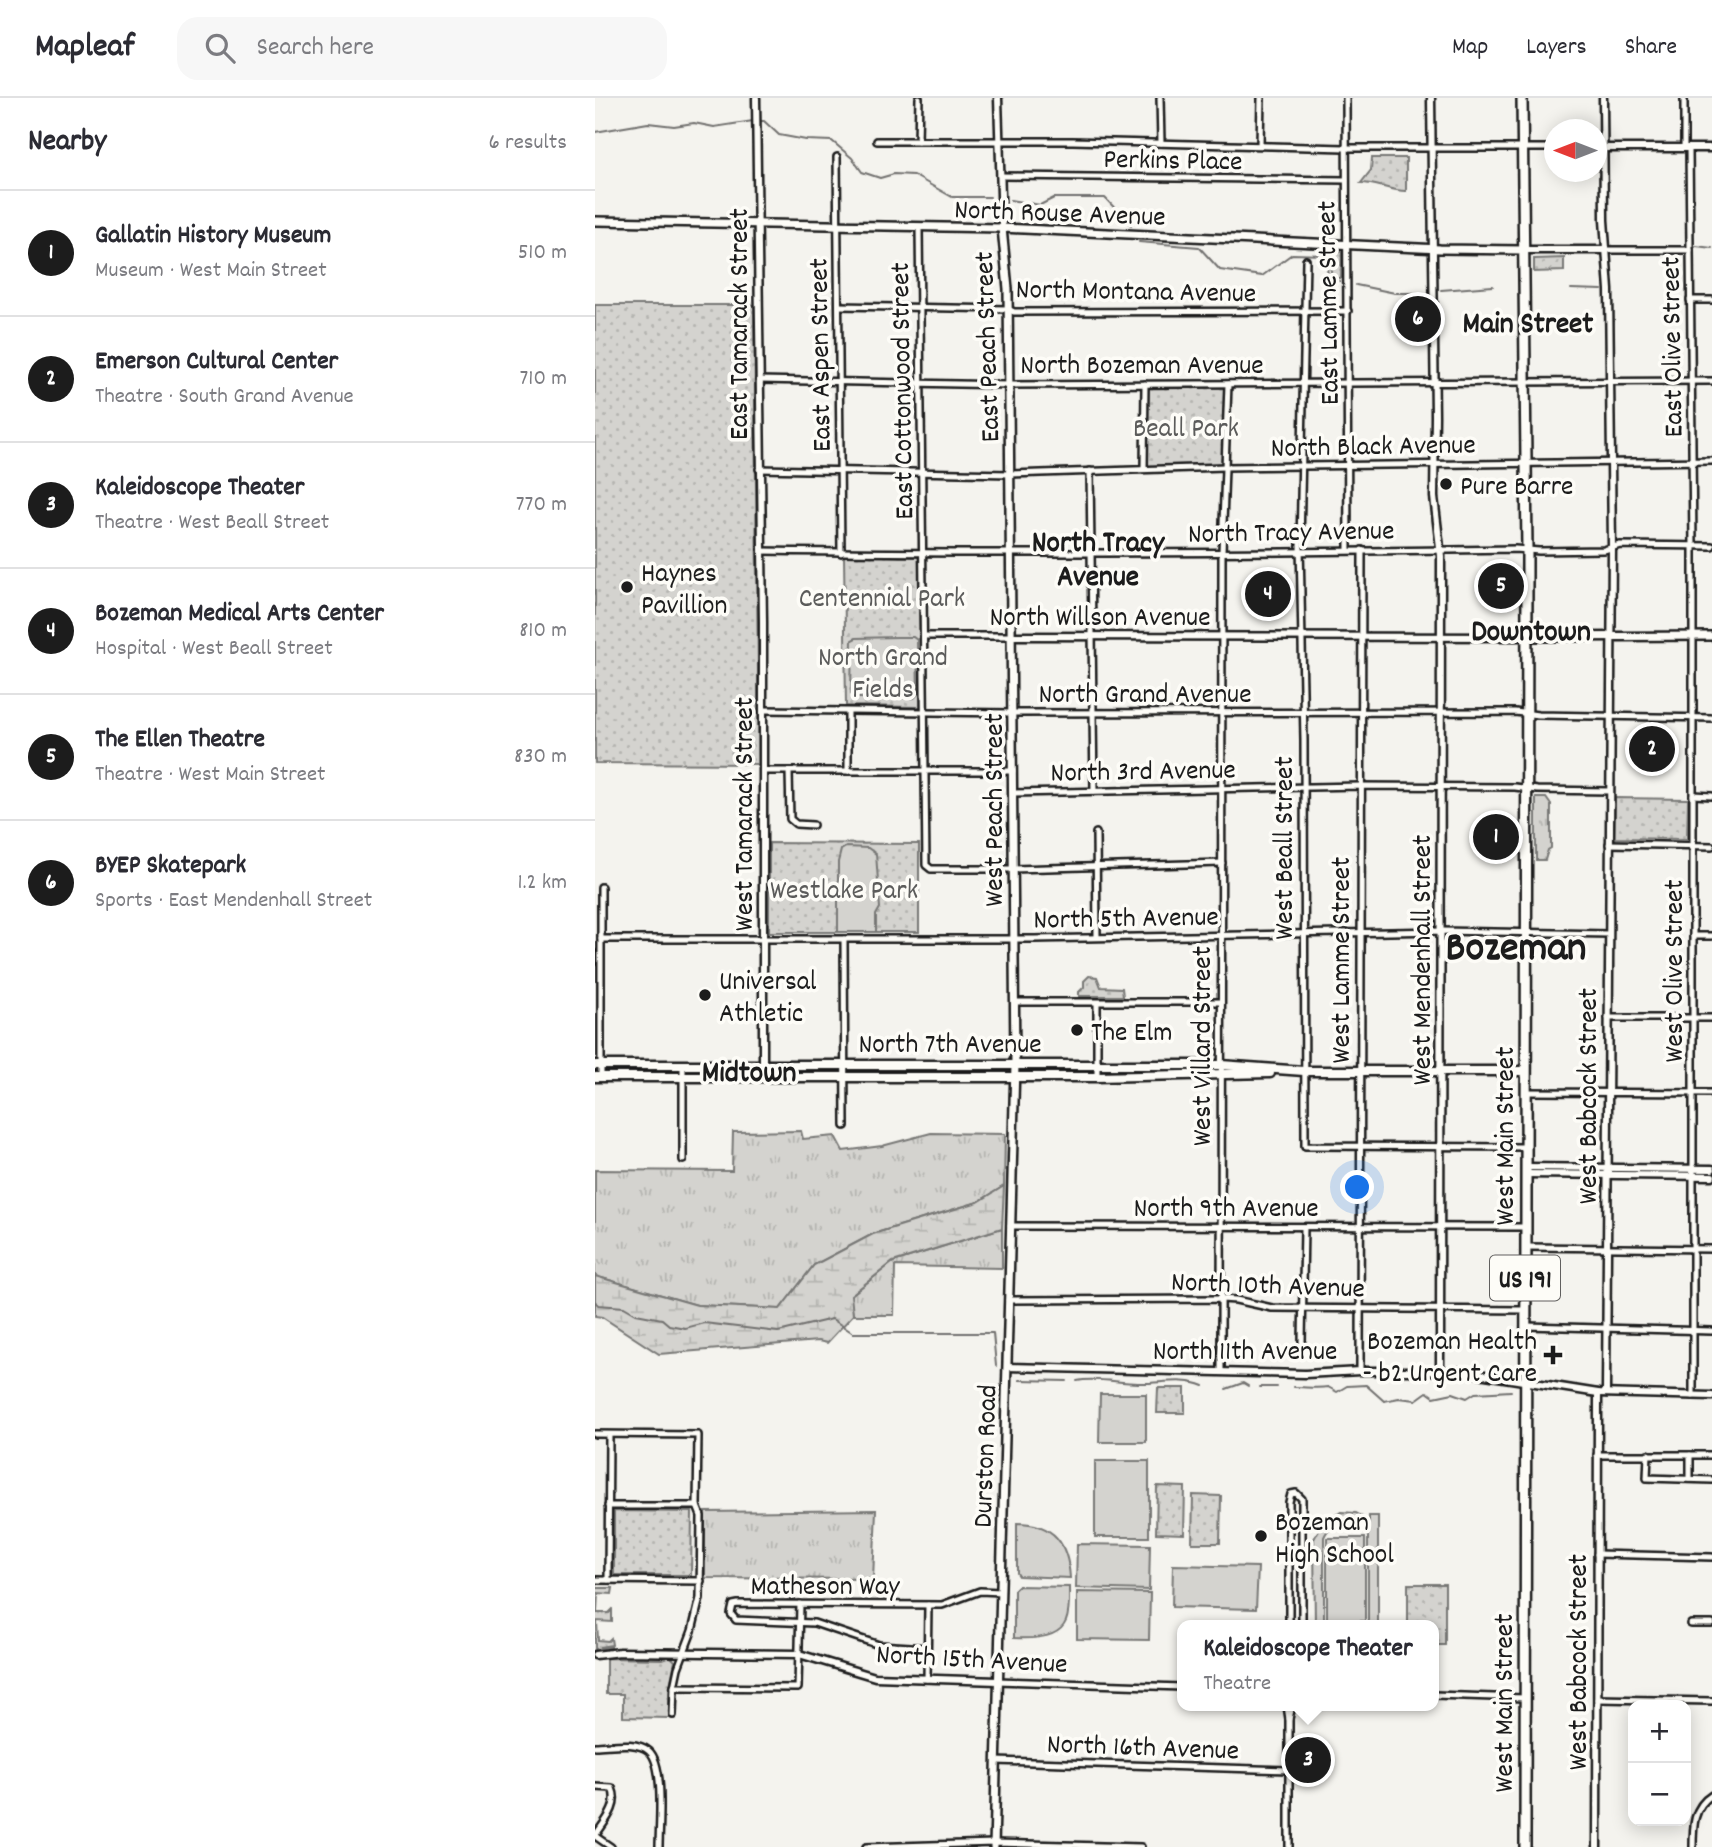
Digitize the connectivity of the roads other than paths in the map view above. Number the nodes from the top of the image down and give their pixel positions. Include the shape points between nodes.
1 (756, 98) edge
2 (919, 98) edge
3 (998, 98) edge
4 (1160, 98) edge
5 (1261, 98) edge
6 (1346, 98) edge
7 (1431, 98) edge
8 (1522, 98) edge
9 (1603, 98) edge
10 (1684, 98) edge
11 (1602, 119) edge
12 (877, 141) dead end
13 (918, 141) junction
14 (999, 141) junction
15 (1161, 142) junction
16 (1261, 144) junction
17 (1345, 148) junction
18 (1522, 148) junction
19 (1544, 148) edge
20 (1607, 148) edge
21 (1686, 148) junction
22 (1712, 148) edge
23 (1432, 149) junction
24 (837, 157) dead end
25 (1000, 176) junction
26 (1346, 180) junction
27 (1602, 182) edge
28 (595, 221) edge
29 (758, 225) junction
30 (838, 225) junction
31 (919, 227) junction
32 (1002, 228) junction
33 (1347, 245) junction
34 (1433, 249) junction
35 (1523, 250) junction
36 (1607, 250) junction
37 (1690, 250) junction
38 (1307, 260) dead end
39 (1690, 300) junction
40 (1712, 300) edge
41 (839, 306) junction
42 (920, 306) junction
43 (1008, 309) junction
44 (1305, 311) junction
45 (1348, 311) junction
46 (759, 380) junction
47 (1609, 381) junction
48 (1691, 381) junction
49 (1712, 381) edge
50 (839, 382) junction
51 (1525, 382) junction
52 (1435, 383) junction
53 (921, 384) junction
54 (1145, 384) junction
55 (1228, 384) junction
56 (1304, 384) junction
57 (1349, 384) junction
58 (1009, 385) junction
59 (1692, 461) junction
60 (1712, 461) edge
61 (1526, 463) junction
62 (1610, 463) junction
63 (1434, 464) junction
64 (1302, 466) junction
65 (1348, 466) junction
66 (1225, 467) junction
67 (759, 469) junction
68 (1144, 469) junction
69 (841, 471) junction
70 (1090, 471) junction
71 (922, 473) junction
72 (1010, 474) junction
73 (1693, 546) junction
74 (1712, 546) edge
75 (1612, 547) junction
76 (1440, 549) junction
77 (1348, 550) junction
78 (1362, 550) junction
79 (1527, 550) junction
80 (762, 551) junction
81 (1300, 551) junction
82 (1222, 552) junction
83 (841, 553) junction
84 (924, 554) junction
85 (1011, 554) junction
86 (1091, 554) junction
87 (925, 635) junction
88 (1012, 636) junction
89 (1611, 636) junction
90 (1693, 636) junction
91 (1712, 636) edge
92 (1093, 637) junction
93 (1222, 637) junction
94 (1301, 637) junction
95 (1362, 637) junction
96 (1442, 637) junction
97 (1527, 637) junction
98 (764, 710) junction
99 (848, 712) junction
100 (1303, 712) junction
101 (1360, 712) junction
102 (1442, 712) junction
103 (925, 713) junction
104 (1012, 713) junction
105 (1222, 713) junction
106 (1093, 714) junction
107 (1526, 714) junction
108 (1610, 716) junction
109 (1693, 717) junction
110 (1712, 718) edge
111 (926, 770) junction
112 (764, 771) junction
113 (789, 771) junction
114 (848, 771) junction
115 (1013, 771) junction
116 (1360, 786) junction
117 (1304, 787) junction
118 (1442, 787) junction
119 (1222, 788) junction
120 (1526, 789) junction
121 (1094, 791) junction
122 (1610, 791) junction
123 (1013, 793) junction
124 (1693, 795) junction
125 (1712, 796) edge
126 (813, 825) dead end
127 (1096, 833) dead end
128 (1609, 844) junction
129 (1693, 846) junction
130 (1712, 846) edge
131 (1222, 863) junction
132 (1096, 866) junction
133 (1013, 869) junction
134 (601, 887) dead end
135 (1442, 931) junction
136 (1360, 932) junction
137 (1303, 933) junction
138 (1526, 933) junction
139 (1222, 934) junction
140 (1609, 934) junction
141 (1693, 936) junction
142 (1712, 936) edge
143 (1097, 937) junction
144 (763, 938) junction
145 (601, 939) junction
146 (844, 939) junction
147 (1014, 939) junction
148 (1014, 1002) junction
149 (1221, 1002) junction
150 (1097, 1003) junction
151 (1608, 1018) junction
152 (1693, 1018) junction
153 (1712, 1018) edge
154 (763, 1064) junction
155 (845, 1064) junction
156 (598, 1065) edge
157 (683, 1065) junction
158 (1014, 1065) junction
159 (1097, 1065) junction
160 (1221, 1065) junction
161 (1304, 1071) junction
162 (1360, 1071) junction
163 (1441, 1072) junction
164 (1526, 1072) junction
165 (1221, 1076) junction
166 (598, 1077) edge
167 (683, 1077) junction
168 (763, 1077) junction
169 (845, 1077) junction
170 (1014, 1077) junction
171 (1097, 1077) junction
172 (1526, 1092) junction
173 (1608, 1092) junction
174 (1693, 1093) junction
175 (1712, 1093) edge
176 (845, 1126) dead end
177 (1360, 1146) junction
178 (1440, 1146) junction
179 (1526, 1147) junction
180 (683, 1160) dead end
181 (1607, 1167) junction
182 (1712, 1169) edge
183 (1526, 1171) junction
184 (1693, 1173) junction
185 (1607, 1175) junction
186 (1712, 1176) edge
187 (1010, 1226) junction
188 (1221, 1226) junction
189 (1361, 1227) junction
190 (1526, 1227) junction
191 (1304, 1228) junction
192 (1440, 1228) junction
193 (1525, 1247) junction
194 (1606, 1247) junction
195 (1693, 1249) junction
196 (1712, 1249) edge
197 (1221, 1299) junction
198 (1008, 1300) junction
199 (1302, 1309) junction
200 (1360, 1309) junction
201 (1440, 1310) junction
202 (1525, 1310) junction
203 (1525, 1326) junction
204 (1606, 1328) junction
205 (1693, 1331) junction
206 (1712, 1331) edge
207 (1302, 1342) dead end
208 (1007, 1367) junction
209 (1360, 1371) junction
210 (1440, 1371) junction
211 (1221, 1372) junction
212 (1525, 1382) junction
213 (1602, 1393) junction
214 (1693, 1396) junction
215 (1712, 1396) edge
216 (595, 1434) edge
217 (609, 1434) junction
218 (1648, 1454) junction
219 (1597, 1455) junction
220 (1690, 1455) junction
221 (1712, 1455) edge
222 (1690, 1479) junction
223 (1712, 1480) edge
224 (608, 1506) junction
225 (697, 1506) junction
226 (1597, 1554) junction
227 (1712, 1557) edge
228 (595, 1580) edge
229 (608, 1580) junction
230 (701, 1581) junction
231 (1001, 1592) junction
232 (800, 1604) junction
233 (928, 1605) junction
234 (1289, 1620) edge
235 (1302, 1620) edge
236 (799, 1621) junction
237 (1691, 1624) dead end
238 (1712, 1624) edge
239 (927, 1648) junction
240 (683, 1653) junction
241 (799, 1654) junction
242 (595, 1655) edge
243 (927, 1679) junction
244 (998, 1681) junction
245 (674, 1686) junction
246 (1177, 1687) edge
247 (1439, 1695) edge
248 (1524, 1698) junction
249 (1597, 1699) junction
250 (1712, 1701) edge
251 (1289, 1711) edge
252 (674, 1715) dead end
253 (595, 1746) edge
254 (996, 1761) junction
255 (1289, 1770) junction
256 (595, 1787) edge
257 (1712, 1795) edge
258 (595, 1836) edge
259 (994, 1845) edge
260 (611, 1847) edge
261 (659, 1847) edge
262 (866, 1847) edge
263 (1141, 1847) edge
264 (1289, 1847) edge
265 (1525, 1847) edge
266 (1597, 1847) edge
267 (1693, 1847) edge

1 - 29 street, East Tamarack Street
2 - 13 street
3 - 14 street, East Peach Street
4 - 15 street
5 - 16 street
6 - 17 street, East Lamme Street
7 - 23 street, West Mendenhall Street
8 - 18 highway, West Main Street
9 - 11 street, West Babcock Street
10 - 21 street, East Olive Street
12 - 13 street
13 - 14 street
14 - 15 street
14 - 25 street, East Peach Street
15 - 16 street
16 - 17 street
17 - 23 street
17 - 26 street, East Lamme Street
18 - 19 street
18 - 23 street
18 - 35 highway, West Main Street
20 - 21 street
21 - 22 street
21 - 37 street, East Olive Street
23 - 34 street, West Mendenhall Street
24 - 30 street, East Aspen Street
25 - 26 street, Perkins Place
25 - 32 street, East Peach Street
26 - 33 street, East Lamme Street
27 - 36 street, West Babcock Street
28 - 29 main road, North Rouse Avenue
29 - 30 main road, North Rouse Avenue
29 - 46 street, East Tamarack Street
30 - 31 main road, North Rouse Avenue
30 - 41 street, East Aspen Street
31 - 32 main road, North Rouse Avenue
31 - 42 street, East Cottonwood Street
32 - 33 main road, North Rouse Avenue
32 - 43 main road, East Peach Street
33 - 34 main road, North Rouse Avenue
33 - 45 street, East Lamme Street
34 - 35 main road, North Rouse Avenue
34 - 52 street, West Mendenhall Street
35 - 36 street
35 - 51 highway, West Main Street
36 - 37 street
36 - 47 street, West Babcock Street
37 - 39 street, East Olive Street
38 - 44 street, West Beall Street
39 - 40 street
39 - 48 street, East Olive Street
41 - 42 street, North Montana Avenue
41 - 50 street, East Aspen Street
42 - 43 street, North Montana Avenue
42 - 53 street, East Cottonwood Street
43 - 44 street, North Montana Avenue
43 - 58 main road, East Peach Street
44 - 45 street, North Montana Avenue
44 - 56 street, West Beall Street
45 - 57 street, East Lamme Street
46 - 50 street, North Bozeman Avenue
46 - 67 street, East Tamarack Street
47 - 48 street, North Bozeman Avenue
47 - 51 street, North Bozeman Avenue
47 - 62 street, West Babcock Street
48 - 49 street, North Bozeman Avenue
48 - 59 street, East Olive Street
50 - 53 street, North Bozeman Avenue
50 - 69 street, East Aspen Street
51 - 52 street, North Bozeman Avenue
51 - 61 highway, West Main Street
52 - 57 street, North Bozeman Avenue
52 - 63 street, West Mendenhall Street
53 - 58 street, North Bozeman Avenue
53 - 71 street, East Cottonwood Street
54 - 55 street, North Bozeman Avenue
54 - 58 street, North Bozeman Avenue
54 - 68 street
55 - 56 street, North Bozeman Avenue
55 - 66 street, West Villard Street
56 - 57 street, North Bozeman Avenue
56 - 64 street, West Beall Street
57 - 65 street, East Lamme Street
58 - 72 main road, East Peach Street
59 - 60 street, North Black Avenue
59 - 62 street, North Black Avenue
59 - 73 street, East Olive Street
61 - 62 street, North Black Avenue
61 - 63 street, North Black Avenue
61 - 79 highway, West Main Street
62 - 75 street, West Babcock Street
63 - 65 street, North Black Avenue
63 - 76 street, West Mendenhall Street
64 - 65 street, North Black Avenue
64 - 66 street, North Black Avenue
64 - 81 street, West Beall Street
65 - 77 street, East Lamme Street
66 - 68 street, North Black Avenue
66 - 82 street, West Villard Street
67 - 69 street, North Black Avenue
67 - 80 street, East Tamarack Street
68 - 70 street, North Black Avenue
69 - 71 street, North Black Avenue
69 - 83 street, East Aspen Street
70 - 72 street, North Black Avenue
70 - 86 street
71 - 72 street, North Black Avenue
71 - 84 street, East Cottonwood Street
72 - 85 main road, East Peach Street
73 - 74 street, North Tracy Avenue
73 - 75 street, North Tracy Avenue
73 - 90 street, West Olive Street
75 - 79 street, North Tracy Avenue
75 - 89 street, West Babcock Street
76 - 78 street, North Tracy Avenue
76 - 79 street, North Tracy Avenue
76 - 96 street, West Mendenhall Street
77 - 78 street, North Tracy Avenue
77 - 81 street, North Tracy Avenue
78 - 95 street, West Lamme Street
79 - 97 highway, West Main Street
80 - 83 street, North Tracy Avenue
80 - 98 street, West Tamarack Street
81 - 82 street, North Tracy Avenue
81 - 94 street, West Beall Street
82 - 86 street, North Tracy Avenue
82 - 93 street, West Villard Street
83 - 84 street, North Tracy Avenue
84 - 85 street, North Tracy Avenue
84 - 87 street, East Cottonwood Street
85 - 86 street, North Tracy Avenue
85 - 88 main road, West Peach Street
86 - 92 street
87 - 88 street, North Willson Avenue
87 - 103 street, East Cottonwood Street
88 - 92 street, North Willson Avenue
88 - 104 main road, West Peach Street
89 - 90 main road
89 - 97 main road
89 - 108 street, West Babcock Street
90 - 91 main road
90 - 109 street, West Olive Street
92 - 93 street, North Willson Avenue
92 - 106 street
93 - 94 street, North Willson Avenue
93 - 105 street, West Villard Street
94 - 95 street, North Willson Avenue
94 - 100 street, West Beall Street
95 - 96 street, North Willson Avenue
95 - 101 street, West Lamme Street
96 - 97 street, North Willson Avenue
96 - 102 street, West Mendenhall Street
97 - 107 highway, West Main Street
98 - 99 street, North Grand Avenue
98 - 112 street, West Tamarack Street
99 - 103 street, North Grand Avenue
99 - 114 street
100 - 101 street, North Grand Avenue
100 - 105 street, North Grand Avenue
100 - 117 street, West Beall Street
101 - 102 street, North Grand Avenue
101 - 116 street, West Lamme Street
102 - 107 street, North Grand Avenue
102 - 118 street, West Mendenhall Street
103 - 104 street, North Grand Avenue
103 - 111 street, East Cottonwood Street
104 - 106 street, North Grand Avenue
104 - 115 main road, West Peach Street
105 - 106 street, North Grand Avenue
105 - 119 street, West Villard Street
106 - 121 street
107 - 108 street, North Grand Avenue
107 - 120 highway, West Main Street
108 - 109 street, North Grand Avenue
108 - 122 street, West Babcock Street
109 - 110 street, North Grand Avenue
109 - 124 street, West Olive Street
111 - 114 street, North 3rd Avenue
111 - 115 street, North 3rd Avenue
111 - 133 street, East Cottonwood Street via 926,865 931,869
112 - 113 street, North 3rd Avenue
112 - 144 street, West Tamarack Street
113 - 114 street, North 3rd Avenue
113 - 126 street via 790,819
115 - 123 main road, West Peach Street
116 - 117 street, North 3rd Avenue
116 - 118 street, North 3rd Avenue
116 - 136 street, West Lamme Street
117 - 119 street, North 3rd Avenue
117 - 137 street, West Beall Street
118 - 120 street, North 3rd Avenue
118 - 135 street, West Mendenhall Street
119 - 121 street, North 3rd Avenue
119 - 131 street, West Villard Street
120 - 122 street, North 3rd Avenue
120 - 138 highway, West Main Street
121 - 123 street, North 3rd Avenue
122 - 128 street, West Babcock Street
123 - 133 main road, West Peach Street
124 - 125 street
124 - 129 street, West Olive Street
127 - 132 street
128 - 129 street
128 - 140 street, West Babcock Street
129 - 130 street
129 - 141 street, West Olive Street
131 - 132 street
131 - 139 street, West Villard Street
132 - 133 street
132 - 143 street
133 - 147 main road, West Peach Street
134 - 145 street
135 - 136 street, North 5th Avenue
135 - 138 street, North 5th Avenue
135 - 163 street, West Mendenhall Street
136 - 137 street, North 5th Avenue
136 - 162 street, West Lamme Street
137 - 139 street, North 5th Avenue
137 - 161 street, West Beall Street
138 - 140 street, North 5th Avenue
138 - 164 highway, West Main Street
139 - 143 street, North 5th Avenue
139 - 149 street, West Villard Street
140 - 151 street, West Babcock Street
141 - 142 street
141 - 152 street, West Olive Street
143 - 147 street, North 5th Avenue
144 - 145 street, North 5th Avenue
144 - 146 street, North 5th Avenue
144 - 154 street, West Tamarack Street
145 - 156 street
146 - 147 street, North 5th Avenue
146 - 155 street
147 - 148 main road, West Peach Street
148 - 150 street
148 - 158 main road, West Peach Street
149 - 150 street
149 - 160 street, West Villard Street
150 - 159 street
151 - 152 street
151 - 173 street, West Babcock Street
152 - 153 street
152 - 174 street, West Olive Street
154 - 155 main road, North 7th Avenue
154 - 157 main road, North 7th Avenue
154 - 168 street, West Tamarack Street
155 - 158 main road, North 7th Avenue
155 - 169 street
156 - 157 main road, North 7th Avenue
156 - 166 street
157 - 167 street
158 - 159 main road, North 7th Avenue
158 - 170 main road, Durston Road
159 - 160 main road, North 7th Avenue
159 - 171 street
160 - 161 main road, North 7th Avenue
160 - 165 street, West Villard Street
161 - 162 main road, North 7th Avenue
161 - 165 main road, North 7th Avenue
161 - 177 street, West Beall Street via 1305,1146
162 - 163 main road, North 7th Avenue
162 - 177 street, West Lamme Street
163 - 164 main road, North 7th Avenue
163 - 178 street, West Mendenhall Street
164 - 172 highway, West Main Street / US 191
165 - 171 main road, North 7th Avenue
165 - 188 street, West Villard Street
166 - 167 main road, North 7th Avenue
167 - 168 main road, North 7th Avenue
167 - 180 street
168 - 169 main road, North 7th Avenue
169 - 170 main road, North 7th Avenue
169 - 176 street
170 - 171 main road, North 7th Avenue
170 - 187 main road, Durston Road
172 - 173 street
172 - 179 highway, West Main Street / US 191
173 - 174 street
173 - 181 street, West Babcock Street
174 - 175 street
174 - 184 street, West Olive Street
177 - 178 street
177 - 189 street, West Lamme Street
178 - 179 street
178 - 192 street, West Mendenhall Street
179 - 183 highway, West Main Street / US 191
181 - 183 street
181 - 184 street
181 - 185 street, West Babcock Street
182 - 184 street
183 - 185 street
183 - 190 highway, West Main Street / US 191
184 - 185 street
184 - 186 street
184 - 195 street, West Olive Street
185 - 194 street, West Babcock Street
187 - 188 street, North 9th Avenue
187 - 198 main road, Durston Road
188 - 191 street, North 9th Avenue
188 - 197 street, West Villard Street
189 - 191 street, North 9th Avenue
189 - 192 street, North 9th Avenue
189 - 200 street, West Lamme Street
190 - 192 street, North 9th Avenue
190 - 193 highway, West Main Street / US 191
191 - 199 street
192 - 201 street, West Mendenhall Street
193 - 194 street
193 - 202 highway, West Main Street / US 191
194 - 195 street
194 - 204 street, West Babcock Street
195 - 196 street
195 - 205 street, West Olive Street
197 - 198 street, North 10th Avenue
197 - 199 street, North 10th Avenue via 1265,1308
197 - 211 street, West Villard Street
198 - 208 main road, Durston Road
199 - 200 street, North 10th Avenue
199 - 207 street
200 - 201 street, North 10th Avenue
200 - 209 street, West Lamme Street
201 - 202 street, North 10th Avenue
201 - 210 street, West Mendenhall Street
202 - 203 highway, West Main Street / US 191
203 - 204 street
203 - 212 highway, West Main Street / US 191
204 - 205 street
204 - 213 street, West Babcock Street
205 - 206 street
205 - 214 street, West Olive Street
208 - 211 street, North 11th Avenue
208 - 231 main road, Durston Road
209 - 210 street, North 11th Avenue
209 - 211 street, North 11th Avenue
210 - 212 street, North 11th Avenue
212 - 213 street, North 11th Avenue
212 - 248 highway, West Main Street / US 191
213 - 214 street, North 11th Avenue
213 - 219 street, West Babcock Street
214 - 215 street, North 11th Avenue
216 - 217 street
217 - 224 street
217 - 225 street via 698,1435
218 - 219 street
218 - 220 street
218 - 222 street via 1647,1478
219 - 226 street, West Babcock Street
220 - 221 street
220 - 222 street
222 - 223 street
224 - 225 street
224 - 229 street
225 - 230 street
226 - 227 street
226 - 249 street, West Babcock Street
228 - 229 street
229 - 230 street
230 - 240 street via 697,1612
231 - 233 street, Matheson Way via 980,1591 942,1605
231 - 244 main road, Durston Road
232 - 233 street, Matheson Way
232 - 236 street
232 - 236 street, Matheson Way via 739,1604 733,1605 731,1614 736,1620
233 - 239 street
234 - 235 street via 1289,1502 1296,1493 1301,1499
236 - 239 street, Matheson Way via 879,1645
236 - 241 street
237 - 238 street
239 - 243 street
240 - 241 street, North 15th Avenue
240 - 242 street, North 15th Avenue
240 - 245 street
241 - 243 street, North 15th Avenue via 875,1677
241 - 245 street via 798,1688
243 - 244 street, North 15th Avenue
244 - 246 street, North 15th Avenue
244 - 254 main road, Durston Road
245 - 252 street
247 - 248 street
248 - 265 highway, West Main Street / US 191
249 - 250 street
249 - 266 street, West Babcock Street
251 - 255 street
253 - 261 street via 638,1746 655,1759
254 - 255 street, North 16th Avenue
254 - 259 main road, Durston Road
255 - 264 street
256 - 258 street via 612,1788 615,1797 611,1813
257 - 267 street via 1697,1810
258 - 260 street
259 - 262 street
259 - 263 street

